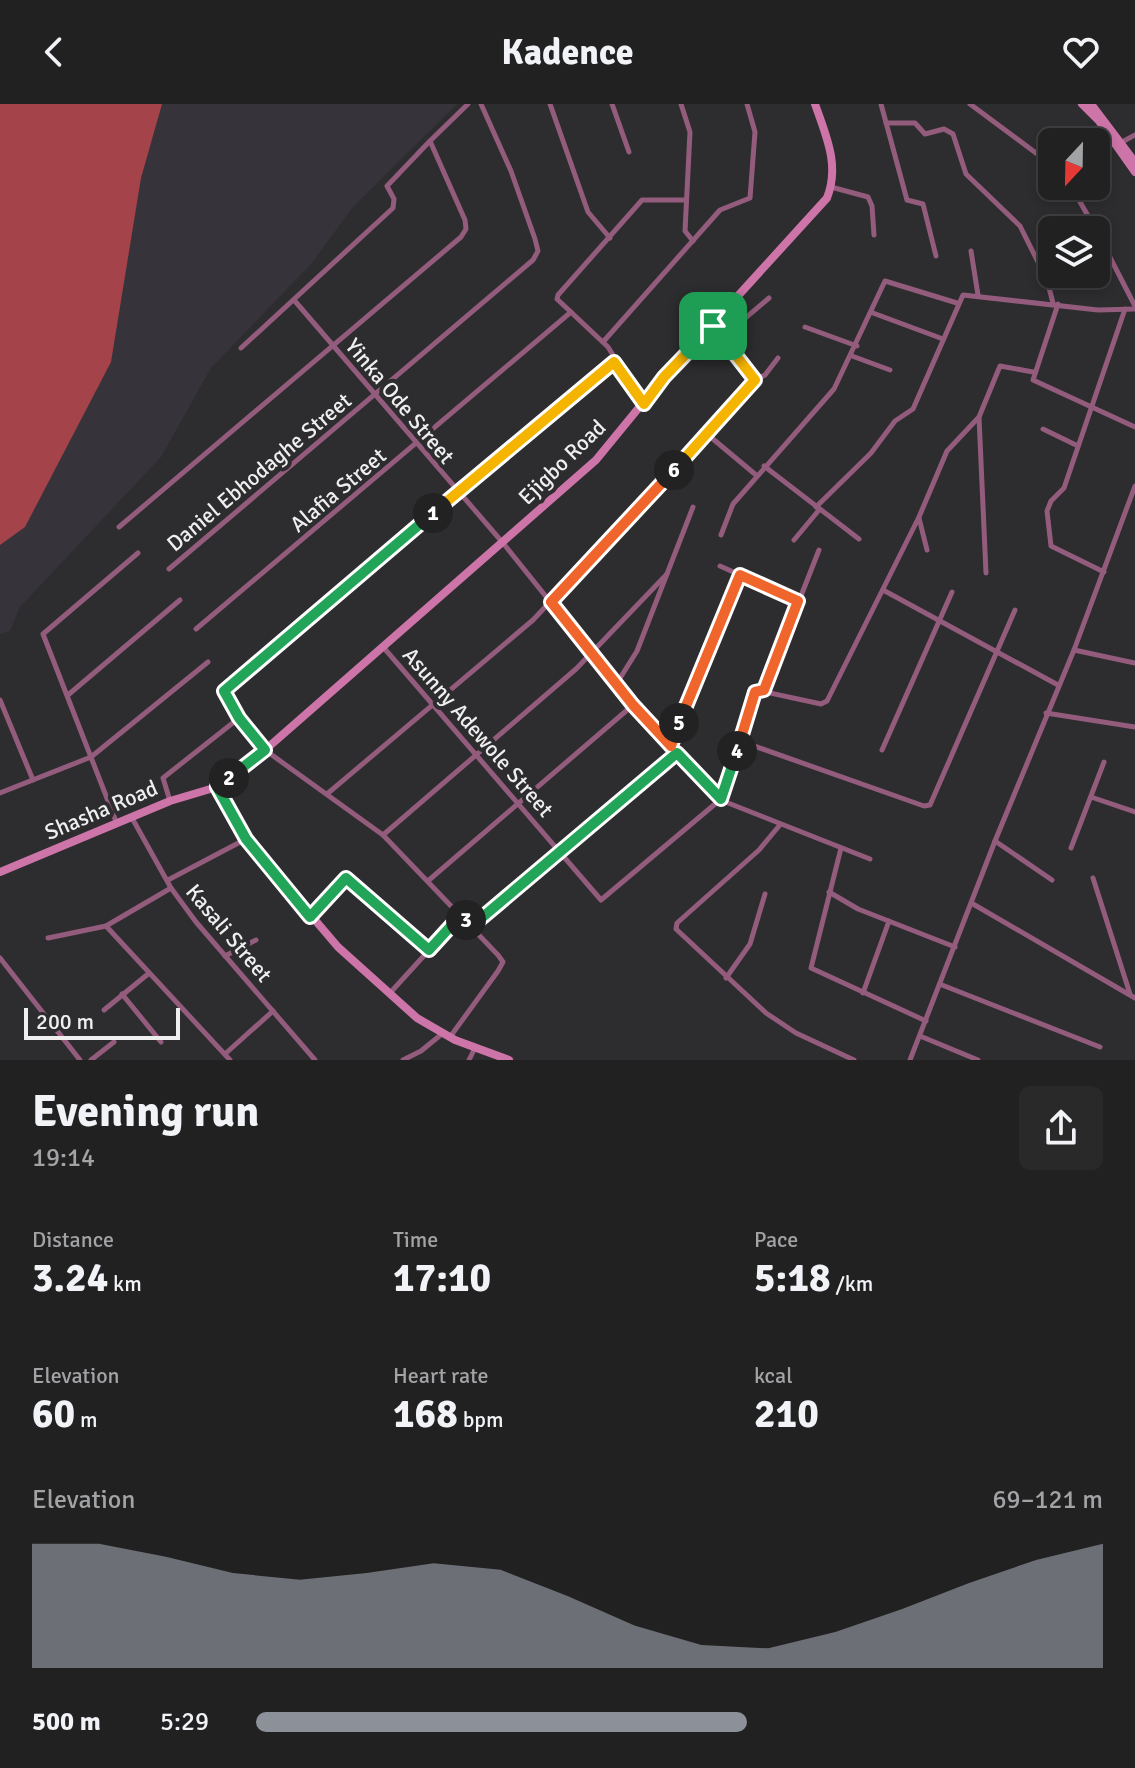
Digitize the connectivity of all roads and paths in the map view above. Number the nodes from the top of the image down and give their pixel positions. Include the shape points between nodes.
1 (468, 104) edge
2 (481, 104) edge
3 (550, 104) edge
4 (612, 104) edge
5 (681, 104) edge
6 (747, 104) edge
7 (815, 104) edge
8 (881, 104) edge
9 (970, 104) edge
10 (1082, 104) edge
11 (1091, 104) edge
12 (886, 123) junction
13 (1135, 135) edge
14 (430, 141) junction
15 (1122, 142) junction
16 (629, 152) dead end
17 (1038, 155) edge
18 (1135, 162) edge
19 (1135, 172) edge
20 (831, 187) junction
21 (686, 200) junction
22 (874, 235) dead end
23 (610, 238) junction
24 (693, 241) junction
25 (971, 251) dead end
26 (936, 256) dead end
27 (1110, 258) edge
28 (978, 295) junction
29 (769, 298) dead end
30 (294, 300) junction
31 (957, 303) junction
32 (1056, 303) junction
33 (1135, 308) edge
34 (1125, 309) junction
35 (571, 312) junction
36 (873, 313) junction
37 (713, 326) junction
38 (805, 327) dead end
39 (723, 337) junction
40 (943, 339) junction
41 (603, 342) junction
42 (332, 346) junction
43 (857, 346) junction
44 (241, 348) dead end
45 (852, 356) junction
46 (778, 358) dead end
47 (614, 362) junction
48 (890, 370) dead end
49 (1033, 372) junction
50 (755, 380) junction
51 (375, 395) junction
52 (644, 404) junction
53 (1092, 409) junction
54 (979, 417) junction
55 (1135, 427) edge
56 (1043, 429) dead end
57 (707, 434) junction
58 (417, 445) junction
59 (1078, 446) junction
60 (764, 466) junction
61 (756, 475) junction
62 (1135, 488) edge
63 (457, 493) junction
64 (693, 507) dead end
65 (818, 508) junction
66 (919, 517) junction
67 (119, 527) dead end
68 (721, 535) dead end
69 (859, 539) dead end
70 (794, 540) dead end
71 (503, 543) junction
72 (819, 550) dead end
73 (927, 550) dead end
74 (138, 553) dead end
75 (720, 566) dead end
76 (169, 569) dead end
77 (1104, 572) junction
78 (986, 573) dead end
79 (667, 574) junction
80 (740, 575) junction
81 (883, 590) junction
82 (952, 592) dead end
83 (180, 600) dead end
84 (798, 601) junction
85 (551, 602) junction
86 (1015, 610) dead end
87 (938, 621) junction
88 (196, 629) dead end
89 (384, 648) junction
90 (1074, 650) junction
91 (592, 651) junction
92 (996, 654) junction
93 (208, 662) dead end
94 (1135, 663) edge
95 (617, 683) junction
96 (1058, 685) junction
97 (764, 690) junction
98 (68, 695) junction
99 (0, 700) edge
100 (435, 705) junction
101 (633, 705) junction
102 (1046, 713) junction
103 (239, 718) junction
104 (1135, 727) edge
105 (740, 741) junction
106 (671, 746) junction
107 (265, 750) junction
108 (882, 750) dead end
109 (477, 753) junction
110 (677, 753) junction
111 (91, 757) junction
112 (1104, 762) dead end
113 (33, 780) junction
114 (217, 787) junction
115 (0, 793) edge
116 (327, 794) junction
117 (1091, 797) junction
118 (721, 799) junction
119 (170, 801) junction
120 (519, 803) junction
121 (1135, 812) edge
122 (132, 818) junction
123 (117, 824) junction
124 (779, 825) junction
125 (383, 835) junction
126 (246, 839) junction
127 (995, 841) junction
128 (841, 848) junction
129 (1071, 848) dead end
130 (560, 852) junction
131 (870, 859) dead end
132 (0, 872) edge
133 (1093, 878) dead end
134 (168, 880) junction
135 (429, 880) junction
136 (1052, 880) dead end
137 (171, 888) junction
138 (829, 892) junction
139 (765, 894) dead end
140 (973, 904) junction
141 (461, 915) junction
142 (310, 917) junction
143 (889, 921) junction
144 (106, 926) junction
145 (472, 926) junction
146 (48, 938) dead end
147 (256, 940) dead end
148 (955, 947) junction
149 (429, 950) junction
150 (225, 956) junction
151 (0, 958) edge
152 (148, 974) junction
153 (726, 978) junction
154 (942, 985) junction
155 (863, 993) junction
156 (122, 994) junction
157 (390, 994) junction
158 (1133, 996) edge
159 (104, 1010) dead end
160 (273, 1011) junction
161 (926, 1021) junction
162 (446, 1036) junction
163 (920, 1036) junction
164 (114, 1042) dead end
165 (161, 1042) dead end
166 (475, 1047) junction
167 (1100, 1047) dead end
168 (225, 1054) junction
169 (80, 1060) edge
170 (91, 1060) edge
171 (230, 1060) edge
172 (315, 1060) edge
173 (403, 1060) edge
174 (469, 1060) edge
175 (509, 1060) edge
176 (854, 1060) edge
177 (910, 1060) edge
178 (978, 1060) edge

1 - 14 street
2 - 51 street, Daniel Ebhodaghe Street via 538,251
3 - 23 street via 588,212
4 - 16 street
5 - 21 street via 690,132
6 - 24 street via 755,132 752,194 720,210
7 - 20 street via 833,159
8 - 12 street
9 - 17 street
10 - 19 street
11 - 15 street
12 - 26 street via 907,200 923,204
12 - 32 street via 915,123 925,134 944,129 953,134 966,174 1020,226
13 - 15 street
14 - 30 street via 387,186 393,208
14 - 42 street via 466,229
15 - 18 street
20 - 22 street via 868,197
20 - 37 street, Ejigbo Road via 818,211
21 - 23 street via 642,200
21 - 24 street via 685,231
23 - 35 street via 558,295
24 - 41 street
25 - 28 street
27 - 33 street
28 - 31 street via 963,295
28 - 32 street
29 - 39 street
30 - 42 street, Yinka Ode Street
30 - 44 street
31 - 36 street via 887,280
31 - 40 street
32 - 34 street
32 - 49 street
33 - 34 street
34 - 53 street
35 - 41 street
35 - 58 street, Alafia Street
36 - 40 street
36 - 43 street
37 - 39 street
37 - 52 street, Ejigbo Road
38 - 43 street
39 - 50 street
40 - 65 street via 913,409 895,421
41 - 47 street
42 - 51 street, Yinka Ode Street
42 - 67 street
43 - 45 street
45 - 48 street
45 - 60 street via 822,406
46 - 50 street
47 - 52 street
47 - 63 street
49 - 53 street via 1036,384
49 - 54 street via 1000,366
50 - 57 street
51 - 58 street, Yinka Ode Street
51 - 76 street, Daniel Ebhodaghe Street
52 - 71 street, Ejigbo Road via 596,460
53 - 55 street
53 - 59 street
54 - 66 street via 951,443
54 - 78 street
56 - 59 street
57 - 61 street
57 - 85 street
58 - 63 street, Yinka Ode Street
58 - 88 street, Alafia Street
59 - 77 street via 1064,488 1047,511 1051,546
60 - 61 street
60 - 65 street
61 - 68 street via 732,506
62 - 77 street
63 - 71 street, Yinka Ode Street
63 - 103 street via 224,691
64 - 79 street
65 - 69 street
65 - 70 street
66 - 73 street
66 - 81 street
71 - 85 street, Yinka Ode Street
71 - 89 street, Ejigbo Road
72 - 84 street
74 - 98 street via 43,634
75 - 80 street
77 - 90 street
79 - 91 street
79 - 95 street via 637,651
80 - 84 street
80 - 106 street
81 - 87 street
81 - 97 street via 825,703
82 - 87 street
83 - 98 street
84 - 97 street
85 - 91 street, Yinka Ode Street
85 - 100 street
86 - 92 street
87 - 92 street
87 - 108 street
89 - 100 street, Asunny Adewole Street
89 - 107 street, Ejigbo Road
90 - 94 street
90 - 96 street
91 - 95 street, Yinka Ode Street
91 - 109 street
92 - 96 street
92 - 105 street via 930,805
93 - 111 street
95 - 101 street, Yinka Ode Street
96 - 102 street
97 - 105 street via 755,692
98 - 111 street
99 - 113 street
100 - 109 street, Asunny Adewole Street
100 - 116 street
101 - 106 street, Yinka Ode Street
101 - 120 street
102 - 104 street
102 - 127 street
103 - 107 street
103 - 119 street via 163,778
105 - 118 street
106 - 110 street, Yinka Ode Street
107 - 114 street, Ejigbo Road
107 - 116 street
109 - 120 street, Asunny Adewole Street
109 - 125 street
110 - 118 street, Yinka Ode Street
110 - 130 street
111 - 113 street
111 - 123 street
112 - 117 street
113 - 115 street
114 - 119 street, Shasha Road
114 - 126 street
116 - 125 street
117 - 121 street
117 - 129 street
118 - 124 street, Yinka Ode Street
118 - 130 street, Asunny Adewole Street via 601,900
119 - 122 street, Shasha Road
120 - 130 street, Asunny Adewole Street
120 - 135 street
122 - 123 street, Shasha Road
122 - 134 street, Kasali Street
123 - 132 street, Shasha Road
124 - 128 street, Yinka Ode Street
124 - 153 street via 676,926
125 - 135 street
126 - 134 street
126 - 142 street
127 - 136 street
127 - 140 street
128 - 131 street, Yinka Ode Street
128 - 138 street
130 - 145 street
133 - 158 street
134 - 137 street, Kasali Street
135 - 141 street
137 - 144 street
137 - 150 street, Kasali Street
138 - 143 street
138 - 155 street via 811,968
139 - 153 street via 750,944
140 - 148 street
140 - 158 street
141 - 145 street
141 - 149 street
142 - 149 street via 346,878
142 - 157 street
143 - 148 street
143 - 155 street
144 - 146 street
144 - 152 street
145 - 162 street via 503,962
147 - 150 street
148 - 154 street
149 - 157 street
150 - 160 street, Kasali Street
151 - 169 street
152 - 156 street
152 - 168 street
153 - 176 street via 796,1033
154 - 161 street
154 - 167 street
155 - 161 street
156 - 159 street
156 - 165 street
157 - 162 street
160 - 168 street
160 - 172 street, Kasali Street
161 - 163 street
162 - 166 street
162 - 173 street
163 - 177 street
163 - 178 street
164 - 170 street
166 - 174 street
166 - 175 street
168 - 171 street

